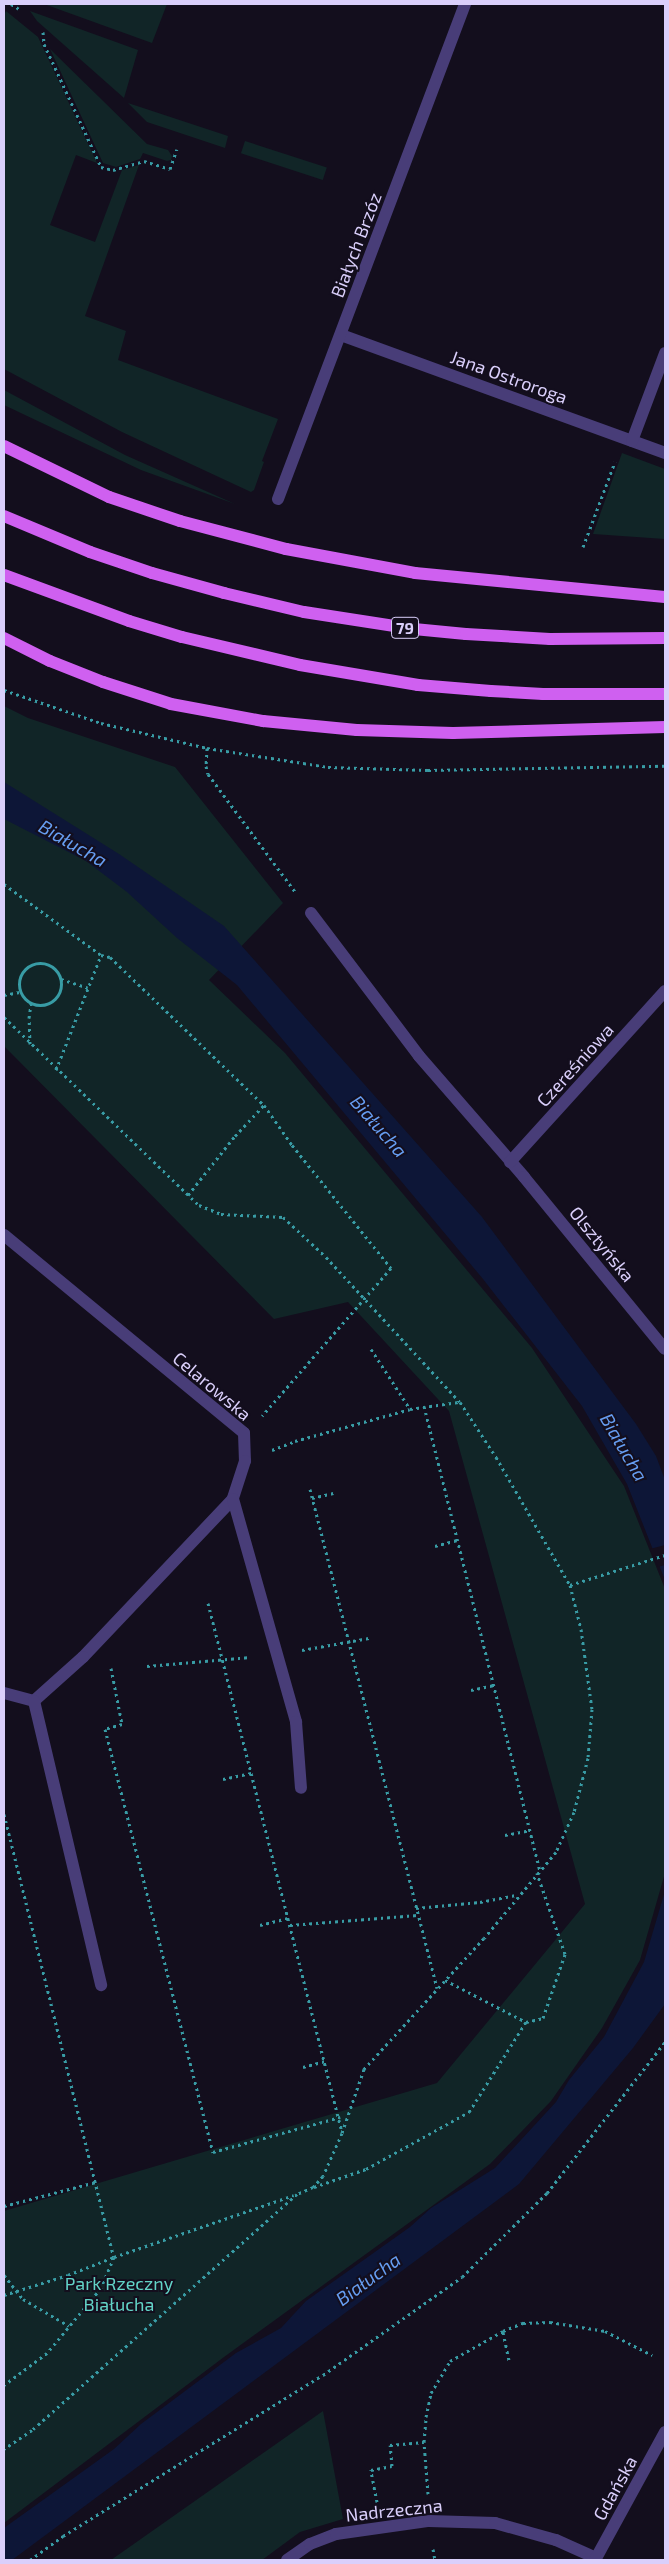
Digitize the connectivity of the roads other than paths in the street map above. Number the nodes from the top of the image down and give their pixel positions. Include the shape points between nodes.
1 (465, 4) edge
2 (341, 334) junction
3 (665, 353) edge
4 (628, 440) junction
5 (4, 446) edge
6 (665, 453) edge
7 (278, 499) dead end
8 (4, 516) edge
9 (4, 574) edge
10 (665, 597) edge
11 (4, 638) edge
12 (665, 638) edge
13 (665, 694) edge
14 (665, 727) edge
15 (311, 912) road end
16 (665, 991) edge
17 (510, 1162) junction
18 (4, 1235) edge
19 (665, 1349) edge
20 (233, 1499) junction
21 (4, 1693) edge
22 (34, 1701) junction
23 (300, 1788) dead end
24 (101, 1985) dead end
25 (665, 2432) edge
26 (595, 2559) edge
27 (287, 2560) edge

1 - 2 street, Białych Brzóz
2 - 4 street, Jana Ostroroga
2 - 7 street, Białych Brzóz
3 - 4 street
4 - 6 street, Jana Ostroroga
5 - 10 main road via 108,497 180,521 286,549 415,573
8 - 12 main road, 79 via 90,552 152,573 304,612 414,629 502,637
9 - 13 main road via 164,632 300,665 418,685 491,691
11 - 14 main road via 50,662 171,704 262,720 357,730 453,733
15 - 17 street, Olsztyńska via 419,1056
16 - 17 street, Czereśniowa
17 - 19 street, Olsztyńska
18 - 20 street, Celarowska via 244,1433 245,1461
20 - 22 street, Celarowska via 83,1657
20 - 23 street via 296,1722
21 - 22 street
22 - 24 street
25 - 26 street, Gdańska
26 - 27 street, Nadrzeczna via 556,2540 495,2523 430,2521 336,2534 310,2544

